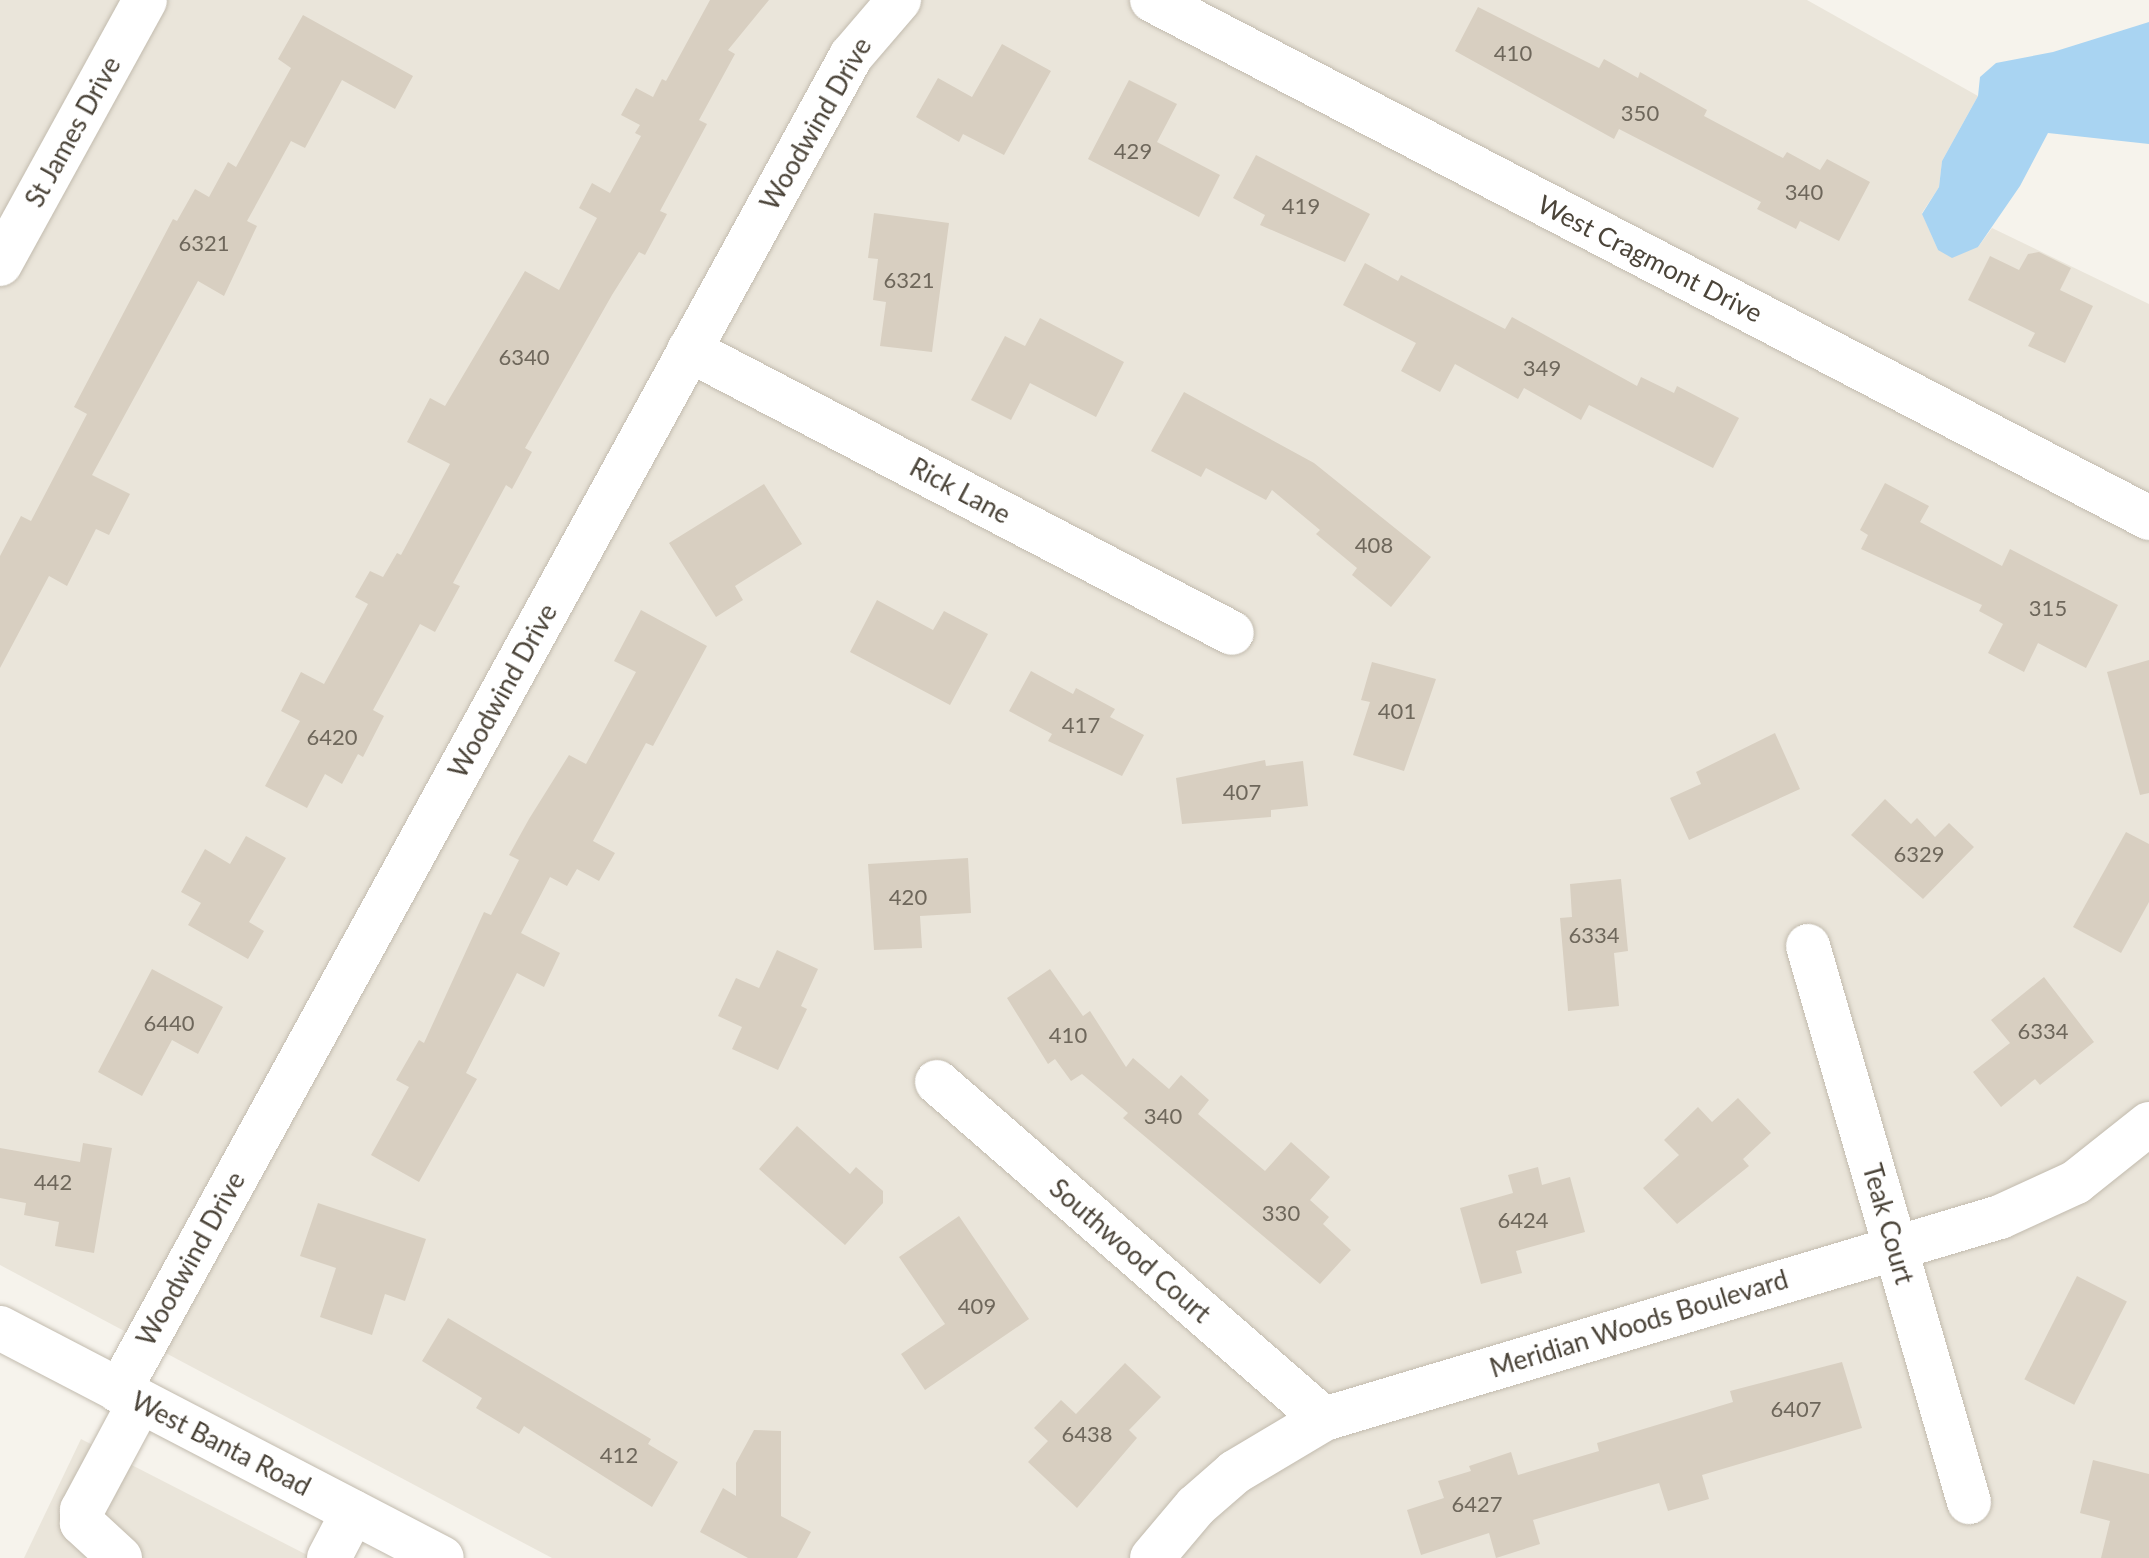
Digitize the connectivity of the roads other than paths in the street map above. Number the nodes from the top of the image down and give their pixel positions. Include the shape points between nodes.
1 (145, 0) edge
2 (899, 0) edge
3 (1152, 0) edge
4 (0, 264) edge
5 (689, 350) junction
6 (2149, 518) edge
7 (1232, 633) dead end
8 (1808, 946) dead end
9 (937, 1082) dead end
10 (2149, 1124) edge
11 (1895, 1248) junction
12 (0, 1328) edge
13 (130, 1397) junction
14 (1324, 1419) junction
15 (1969, 1502) dead end
16 (353, 1512) junction
17 (120, 1558) edge
18 (329, 1558) edge
19 (442, 1558) edge
20 (1152, 1558) edge

1 - 4 street, St James Drive
2 - 5 street, Woodwind Drive via 858,44
3 - 6 street, West Cragmont Drive
5 - 7 street, Rick Lane
5 - 13 street, Woodwind Drive
8 - 11 street, Teak Court
9 - 14 street, Southwood Court
10 - 11 street, Meridian Woods Boulevard via 2104,1164 2062,1190 2000,1217
11 - 14 street, Meridian Woods Boulevard
11 - 15 street, Teak Court
12 - 13 street, West Banta Road
13 - 16 street, West Banta Road
13 - 17 street, Woodwind Drive via 82,1510 82,1523
14 - 20 street, Meridian Woods Boulevard via 1235,1472
16 - 18 street
16 - 19 street, West Banta Road

